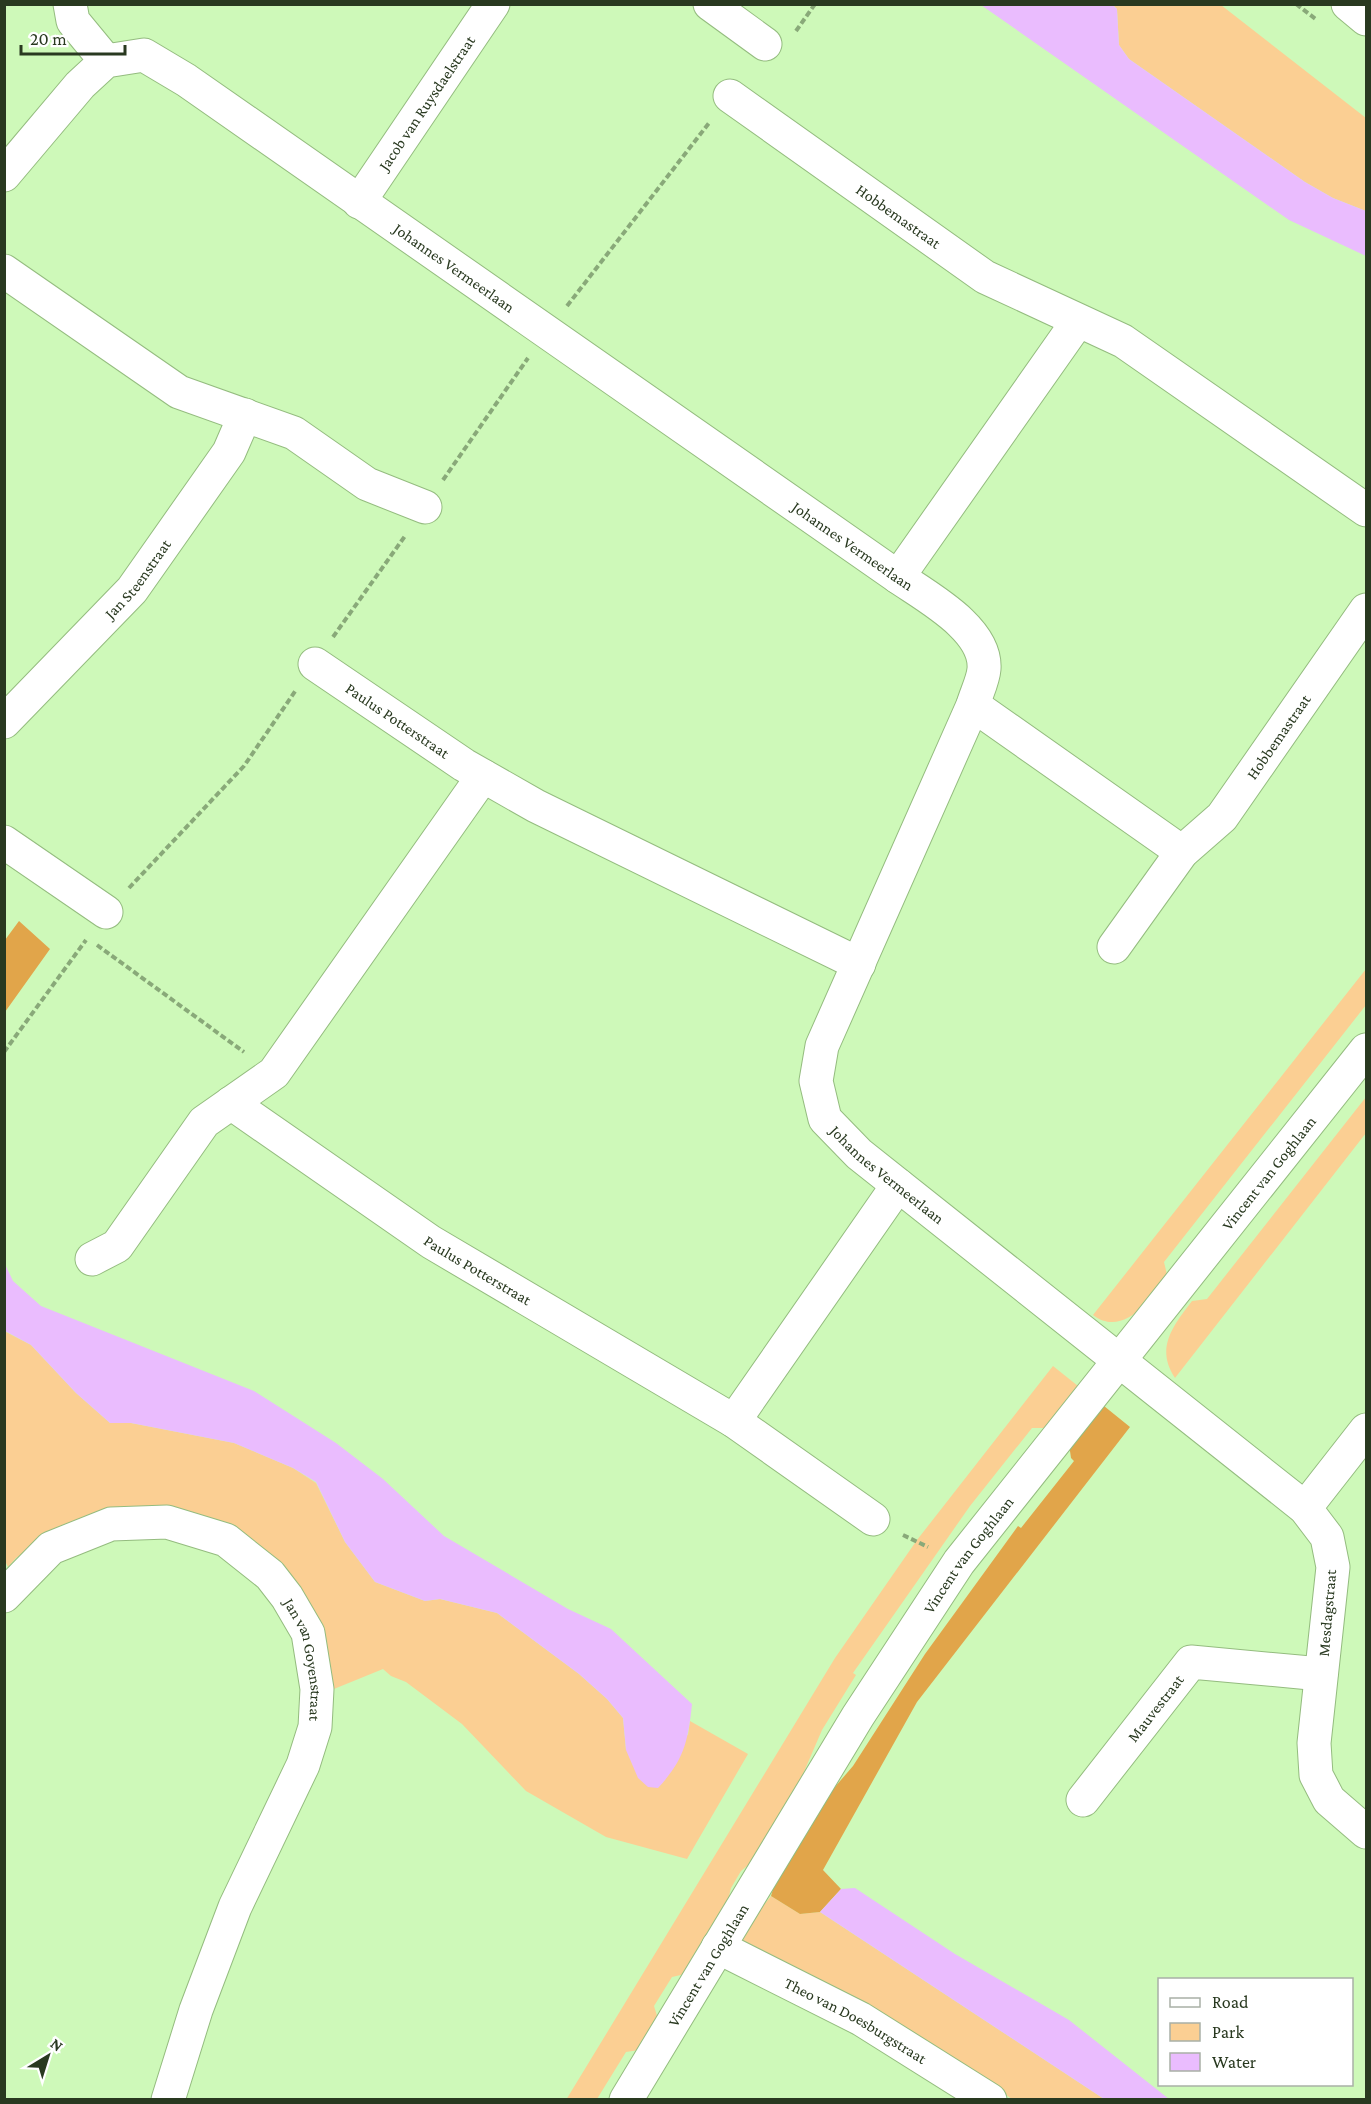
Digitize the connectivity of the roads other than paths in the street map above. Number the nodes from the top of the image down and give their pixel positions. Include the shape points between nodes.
1 (70, 4) edge
2 (493, 4) edge
3 (710, 4) edge
4 (1348, 4) edge
5 (1366, 19) edge
6 (765, 44) dead end
7 (106, 61) junction
8 (730, 96) dead end
9 (4, 175) edge
10 (359, 202) junction
11 (4, 271) edge
12 (1078, 321) junction
13 (245, 415) junction
14 (425, 507) dead end
15 (1366, 510) edge
16 (898, 577) junction
17 (1366, 610) edge
18 (315, 664) dead end
19 (973, 705) junction
20 (4, 722) edge
21 (483, 776) junction
22 (4, 842) edge
23 (1182, 852) junction
24 (106, 912) dead end
25 (1114, 947) dead end
26 (859, 964) junction
27 (1366, 1050) edge
28 (231, 1103) junction
29 (898, 1185) junction
30 (92, 1259) dead end
31 (1119, 1362) junction
32 (734, 1421) junction
33 (1366, 1430) edge
34 (1305, 1508) junction
35 (873, 1519) road end
36 (4, 1596) edge
37 (1321, 1674) junction
38 (1083, 1800) dead end
39 (1366, 1832) edge
40 (718, 1947) junction
41 (168, 2100) edge
42 (626, 2100) edge
43 (990, 2100) edge

1 - 7 street via 73,21
2 - 10 street, Jacob van Ruysdaelstraat
3 - 6 street
4 - 5 street
7 - 9 street via 80,85
7 - 10 street, Johannes Vermeerlaan via 144,56 186,80
8 - 12 street, Hobbemastraat via 985,277
10 - 16 street, Johannes Vermeerlaan
11 - 13 street via 179,392
12 - 15 street, Hobbemastraat via 1123,341
12 - 16 street
13 - 14 street via 294,433 367,484
13 - 20 street, Jan Steenstraat via 229,452 132,590
16 - 19 street, Johannes Vermeerlaan via 945,610 977,639 984,669
17 - 23 street, Hobbemastraat via 1222,817
18 - 21 street, Paulus Potterstraat
19 - 23 street
19 - 26 street, Johannes Vermeerlaan
21 - 26 street, Paulus Potterstraat via 536,806
21 - 28 street via 274,1073
22 - 24 street
23 - 25 street, Hobbemastraat
26 - 29 street, Johannes Vermeerlaan via 822,1046 816,1081 825,1119 859,1154
27 - 31 street, Vincent van Goghlaan
28 - 30 street via 204,1122 117,1246
28 - 32 street, Paulus Potterstraat via 431,1242
29 - 31 street, Johannes Vermeerlaan
29 - 32 street
31 - 34 street, Mesdagstraat
31 - 40 street, Vincent van Goghlaan via 960,1562 858,1716
32 - 35 street, Paulus Potterstraat
33 - 34 street
34 - 37 street, Mesdagstraat via 1327,1537 1333,1567
36 - 41 street, Jan van Goyenstraat via 51,1548 111,1524 166,1522 226,1540 270,1575 308,1633 317,1689 315,1727 303,1765 236,1907 196,2010
37 - 38 street, Mauvestraat via 1191,1662
37 - 39 street, Mesdagstraat via 1314,1743 1316,1775 1329,1800
40 - 42 street, Vincent van Goghlaan
40 - 43 street, Theo van Doesburgstraat via 861,2019

